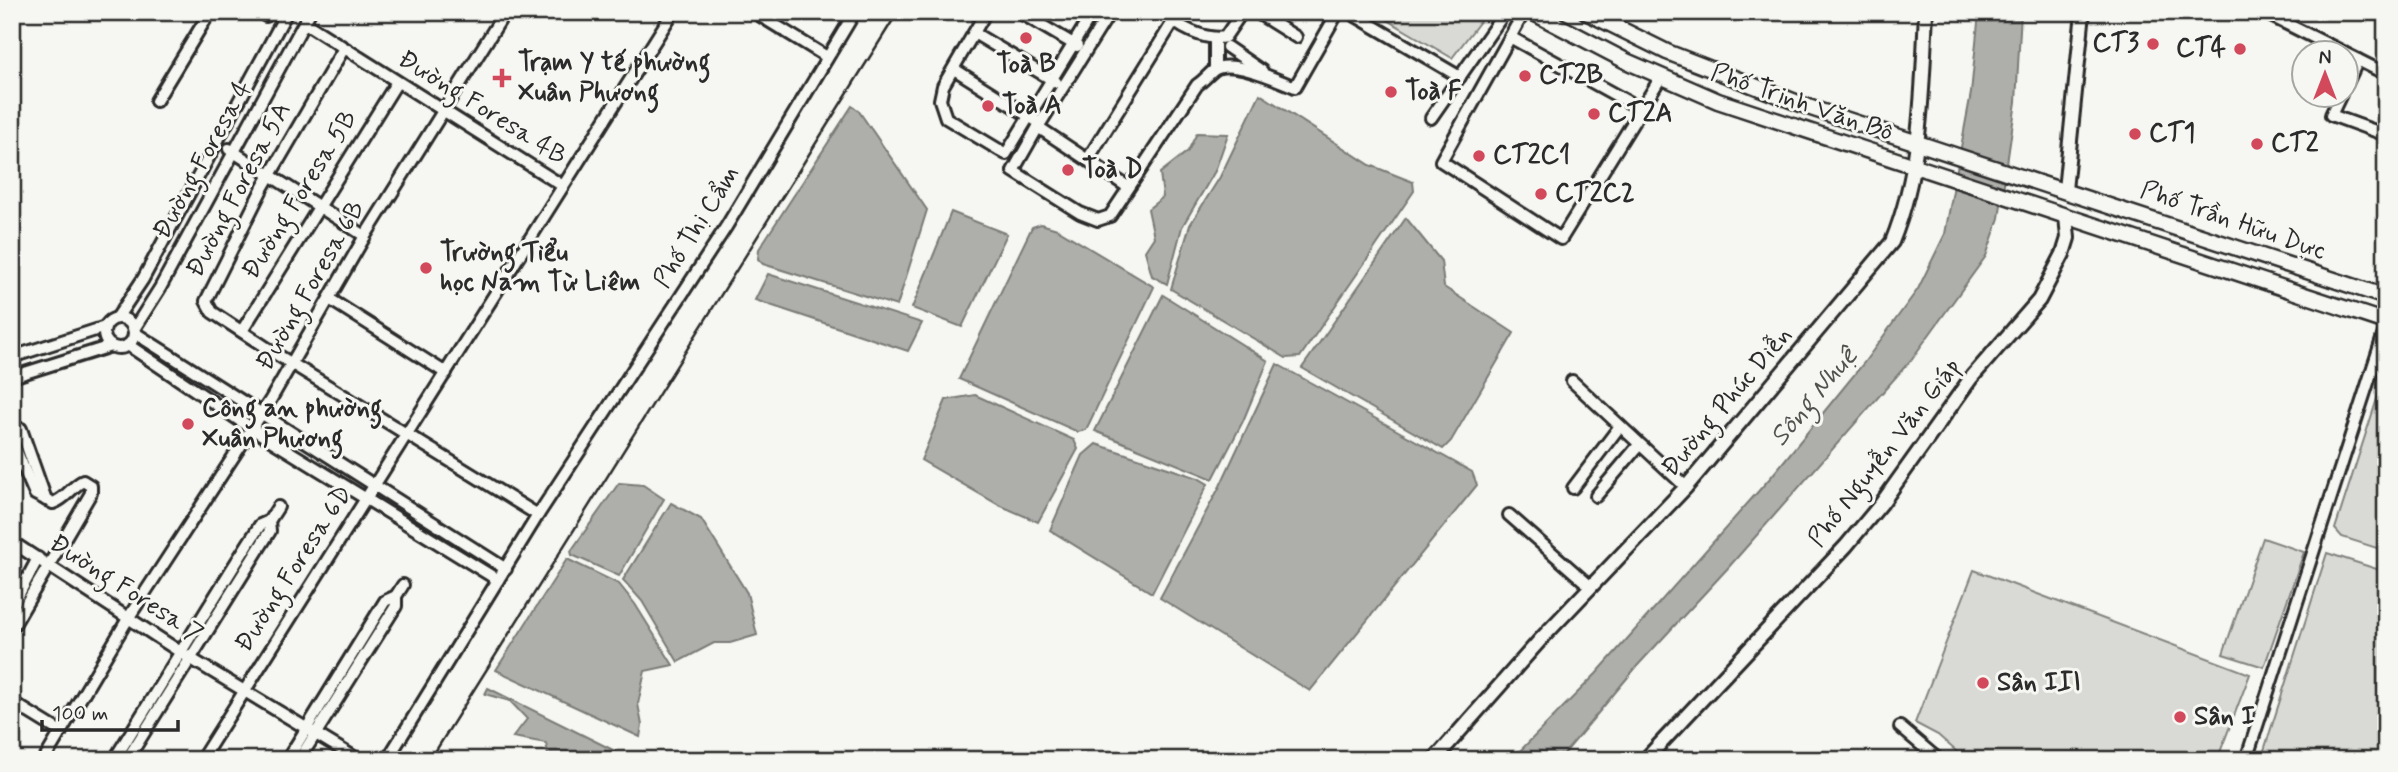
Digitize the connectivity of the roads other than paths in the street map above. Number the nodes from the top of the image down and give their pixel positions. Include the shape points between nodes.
1 (210, 12) edge
2 (287, 12) edge
3 (505, 12) edge
4 (673, 12) edge
5 (754, 12) edge
6 (778, 12) edge
7 (855, 12) edge
8 (986, 12) edge
9 (1019, 12) edge
10 (1164, 12) edge
11 (1242, 12) edge
12 (1256, 12) edge
13 (1338, 12) edge
14 (1349, 12) edge
15 (1505, 12) edge
16 (1524, 12) edge
17 (1532, 12) edge
18 (1586, 12) edge
19 (1926, 12) edge
20 (2083, 12) edge
21 (2263, 12) edge
22 (1101, 14) edge
23 (308, 18) edge
24 (1173, 22) junction
25 (772, 23) junction
26 (974, 33) junction
27 (1296, 37) dead end
28 (1510, 37) junction
29 (2314, 38) edge
30 (1222, 41) junction
31 (1073, 44) junction
32 (344, 48) junction
33 (1085, 51) junction
34 (827, 57) junction
35 (2360, 61) edge
36 (1233, 67) junction
37 (1215, 68) junction
38 (954, 69) junction
39 (2386, 74) edge
40 (1267, 75) junction
41 (1460, 77) junction
42 (1661, 77) junction
43 (1052, 79) junction
44 (397, 82) junction
45 (1063, 87) junction
46 (156, 101) dead end
47 (2334, 108) edge
48 (1641, 109) junction
49 (443, 111) junction
50 (1029, 116) junction
51 (1431, 118) dead end
52 (1039, 125) junction
53 (2386, 135) edge
54 (218, 143) junction
55 (1926, 145) junction
56 (233, 151) junction
57 (1088, 159) junction
58 (1915, 166) junction
59 (270, 175) junction
60 (563, 186) junction
61 (1128, 187) junction
62 (2065, 190) junction
63 (318, 206) junction
64 (2066, 216) junction
65 (365, 236) junction
66 (2386, 298) edge
67 (331, 300) junction
68 (117, 318) junction
69 (2386, 325) edge
70 (105, 327) junction
71 (134, 331) junction
72 (242, 331) junction
73 (128, 345) junction
74 (110, 346) junction
75 (12, 357) edge
76 (292, 364) junction
77 (446, 373) junction
78 (12, 377) edge
79 (1572, 381) dead end
80 (260, 415) junction
81 (1620, 426) junction
82 (251, 428) junction
83 (12, 430) edge
84 (408, 435) junction
85 (12, 441) edge
86 (1639, 445) junction
87 (373, 486) junction
88 (1686, 487) junction
89 (1573, 488) dead end
90 (1595, 496) dead end
91 (366, 499) junction
92 (46, 500) junction
93 (278, 507) dead end
94 (538, 515) junction
95 (1509, 516) dead end
96 (12, 542) edge
97 (43, 560) junction
98 (506, 569) junction
99 (498, 580) junction
100 (403, 585) dead end
101 (1591, 587) junction
102 (12, 607) edge
103 (130, 617) junction
104 (12, 628) edge
105 (184, 654) junction
106 (243, 690) junction
107 (12, 702) edge
108 (1900, 727) dead end
109 (311, 731) junction
110 (61, 732) junction
111 (44, 760) edge
112 (114, 760) edge
113 (127, 760) edge
114 (201, 760) edge
115 (287, 760) edge
116 (299, 760) edge
117 (359, 760) edge
118 (387, 760) edge
119 (1434, 760) edge
120 (1645, 760) edge
121 (1939, 760) edge
122 (2245, 760) edge

1 - 46 street
2 - 54 street, Đường Foresa 4
3 - 49 street, Đường Foresa 6B
4 - 60 street, Đường Foresa 6D
5 - 25 street
6 - 25 street
7 - 34 street, Phố Thị Cẩm
8 - 26 street
9 - 31 street
10 - 24 street
11 - 30 street
12 - 27 street
13 - 40 street via 1295,87
14 - 41 street
15 - 41 street
16 - 28 street
17 - 42 main road, Phố Trịnh Văn Bô
18 - 55 main road, Phố Trịnh Văn Bô via 1737,80
19 - 55 street, Đường Phúc Diễn
20 - 62 street
21 - 29 street
22 - 31 street
22 - 33 street
23 - 32 street, Đường Foresa 4B
23 - 56 street, Đường Foresa 4
24 - 30 street
24 - 57 street
25 - 34 street
26 - 38 street
26 - 43 street
28 - 48 street
28 - 48 street via 1441,161 1561,239
30 - 36 street
30 - 37 street
30 - 40 street
31 - 33 street
31 - 43 street
32 - 44 street, Đường Foresa 4B
32 - 59 street, Đường Foresa 5A
33 - 45 street
34 - 94 street, Phố Thị Cẩm via 726,227
35 - 39 street
36 - 37 street
36 - 40 street
37 - 61 street via 1197,85
38 - 50 street
38 - 50 street via 940,100 946,118 1006,154
41 - 51 street
42 - 48 street
42 - 58 main road, Phố Trịnh Văn Bô via 1797,129
43 - 45 street
43 - 50 street
44 - 49 street, Đường Foresa 4B
44 - 63 street, Đường Foresa 5B
45 - 52 street
47 - 53 street via 2331,115
49 - 60 street, Đường Foresa 4B
49 - 65 street, Đường Foresa 6B
50 - 52 street
52 - 57 street
52 - 61 street via 1013,171 1098,220 1110,216
54 - 56 street
54 - 68 street, Đường Foresa 4
55 - 58 street, Đường Phúc Diễn
55 - 62 main road, Phố Trịnh Văn Bô
56 - 59 street
56 - 71 street, Đường Foresa 4
57 - 61 street
58 - 64 main road, Phố Trịnh Văn Bô
58 - 88 street, Đường Phúc Diễn via 1892,242
59 - 63 street
59 - 72 street, Đường Foresa 5A via 206,301 212,312
60 - 77 street, Đường Foresa 6D
62 - 66 main road, Phố Trần Hữu Dực
63 - 65 street
63 - 72 street, Đường Foresa 5B
64 - 69 main road, Phố Trần Hữu Dực
64 - 120 street, Phố Nguyễn Văn Giáp via 2068,238 2063,254 2039,300 1970,378 1881,504
65 - 67 street, Đường Foresa 6B
67 - 76 street, Đường Foresa 6B
67 - 77 street
68 - 70 street
68 - 71 street via 130,322
69 - 122 street
70 - 74 street
70 - 75 street
71 - 73 street
71 - 80 street
72 - 76 street, Đường Foresa 5A
73 - 74 street
73 - 82 street
74 - 78 street
76 - 80 street, Đường Foresa 6B
76 - 84 street, Đường Foresa 5A
77 - 84 street, Đường Foresa 6D
79 - 81 street
80 - 82 street, Đường Foresa 6B
80 - 87 street
81 - 86 street
81 - 89 street
82 - 91 street
82 - 103 street, Đường Foresa 6B
83 - 92 street via 21,429
84 - 87 street, Đường Foresa 6D
84 - 94 street, Đường Foresa 5A
85 - 92 street via 35,494
86 - 88 street
86 - 90 street
87 - 91 street, Đường Foresa 6D
87 - 98 street
88 - 101 street, Đường Phúc Diễn
91 - 99 street
91 - 106 street, Đường Foresa 6D
92 - 97 street via 60,501 83,481 91,486 91,493
93 - 105 street via 269,521 260,525
94 - 98 street, Phố Thị Cẩm
95 - 101 street
96 - 97 street, Đường Foresa 7
97 - 102 street
97 - 103 street, Đường Foresa 7
97 - 104 street
98 - 99 street, Phố Thị Cẩm
99 - 118 street, Phố Thị Cẩm
100 - 109 street via 386,601
101 - 119 street, Đường Phúc Diễn
103 - 105 street, Đường Foresa 7
103 - 110 street, Đường Foresa 6B
105 - 106 street, Đường Foresa 7
105 - 112 street
105 - 113 street
106 - 109 street, Đường Foresa 7
106 - 114 street, Đường Foresa 6D
107 - 110 street
108 - 121 street
109 - 115 street
109 - 116 street
109 - 117 street, Đường Foresa 7
110 - 111 street, Đường Foresa 6B

